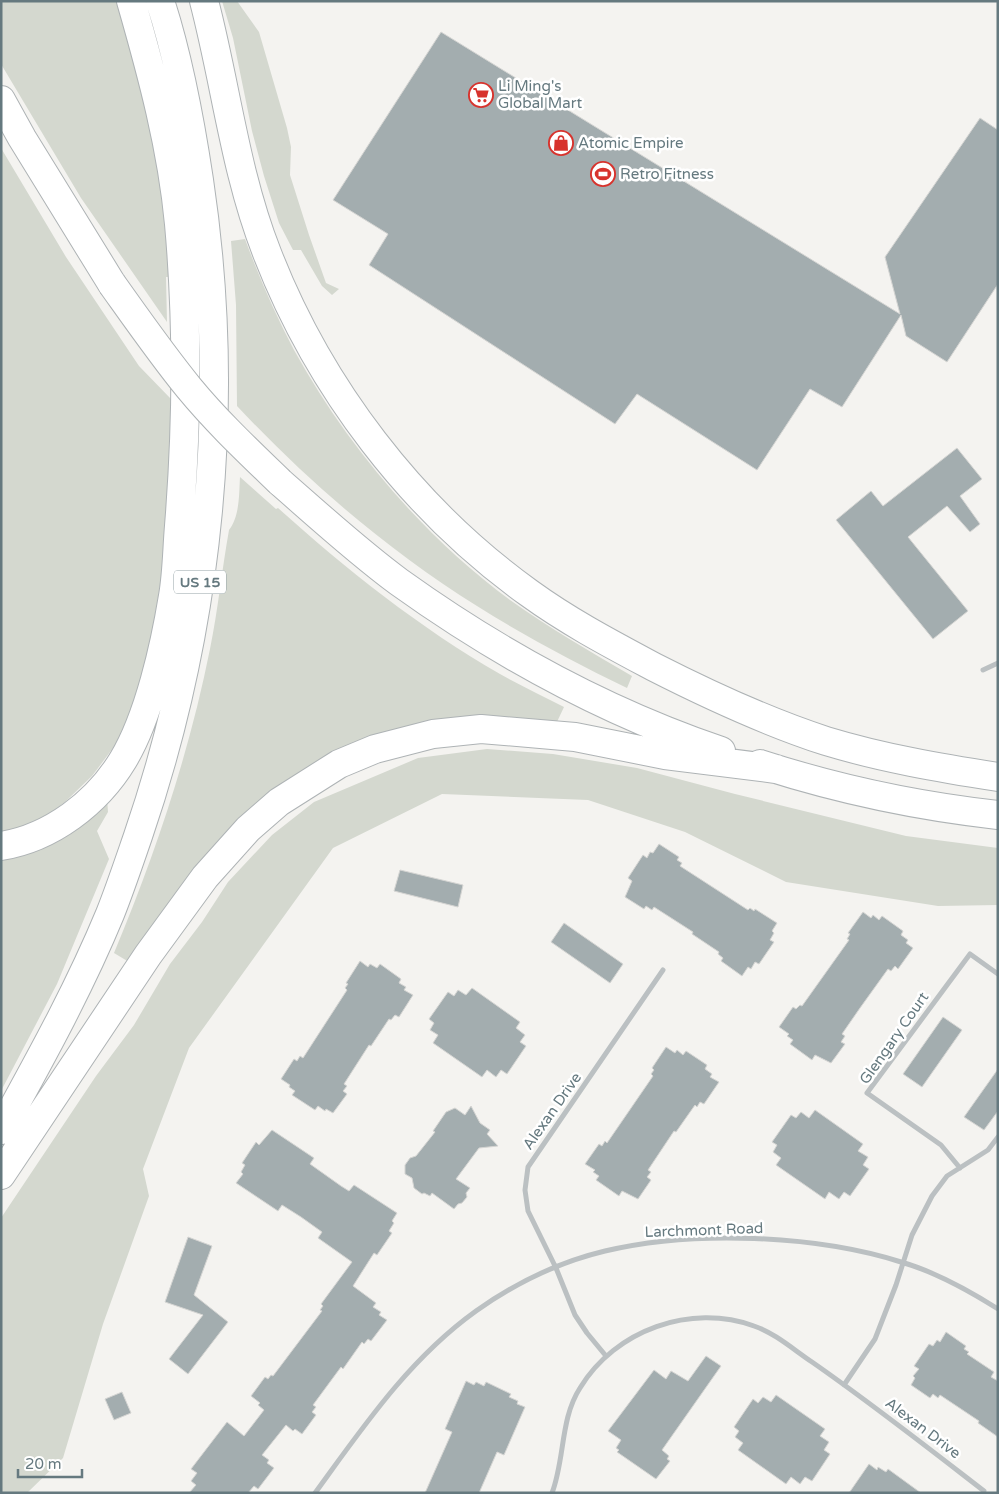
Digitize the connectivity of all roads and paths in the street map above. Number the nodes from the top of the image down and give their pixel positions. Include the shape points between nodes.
1 (131, 1) edge
2 (160, 1) edge
3 (204, 1) edge
4 (1, 100) edge
5 (998, 663) edge
6 (983, 670) dead end
7 (776, 769) junction
8 (998, 777) edge
9 (998, 815) edge
10 (1, 846) edge
11 (663, 970) dead end
12 (998, 974) edge
13 (1, 1130) edge
14 (998, 1137) edge
15 (960, 1168) junction
16 (1, 1175) edge
17 (902, 1262) junction
18 (556, 1268) junction
19 (998, 1309) edge
20 (606, 1356) junction
21 (844, 1384) junction
22 (315, 1493) edge
23 (552, 1493) edge
24 (983, 1493) edge

1 - 10 highway via 167,145 178,222 185,325 185,439 173,595 150,695 123,761 86,806 36,836
2 - 13 highway, US 15 via 192,131 207,240 214,339 210,495 200,581 185,668 161,764 126,871 79,984
3 - 8 highway via 248,194 266,251 289,306 315,355 379,449 418,494 475,550 529,593 595,636 755,714 827,741 927,766
4 - 7 highway, bridge via 112,284 190,389 234,438 346,540 466,628 546,674 666,731
5 - 6 street
7 - 9 highway via 843,788
7 - 16 highway via 665,755 575,737 481,729 433,734 375,749 339,764 260,818 205,877 148,955
11 - 18 street, Alexan Drive via 528,1167 524,1190 528,1211
12 - 15 street, Glengary Court via 970,954 867,1093 941,1145
14 - 15 street via 988,1150
15 - 17 street via 947,1176 932,1196
17 - 18 street, Larchmont Road via 817,1243 735,1239 633,1246 605,1251
17 - 19 street, Larchmont Road via 939,1276
17 - 21 street via 876,1339
18 - 20 street, Alexan Drive via 576,1315
18 - 22 street, Larchmont Road via 530,1278 476,1311 442,1338 380,1403
20 - 21 street, Alexan Drive via 620,1344 651,1328 688,1319 721,1318 755,1326
20 - 23 street, Alexan Drive via 592,1370 570,1407
21 - 24 street, Alexan Drive

